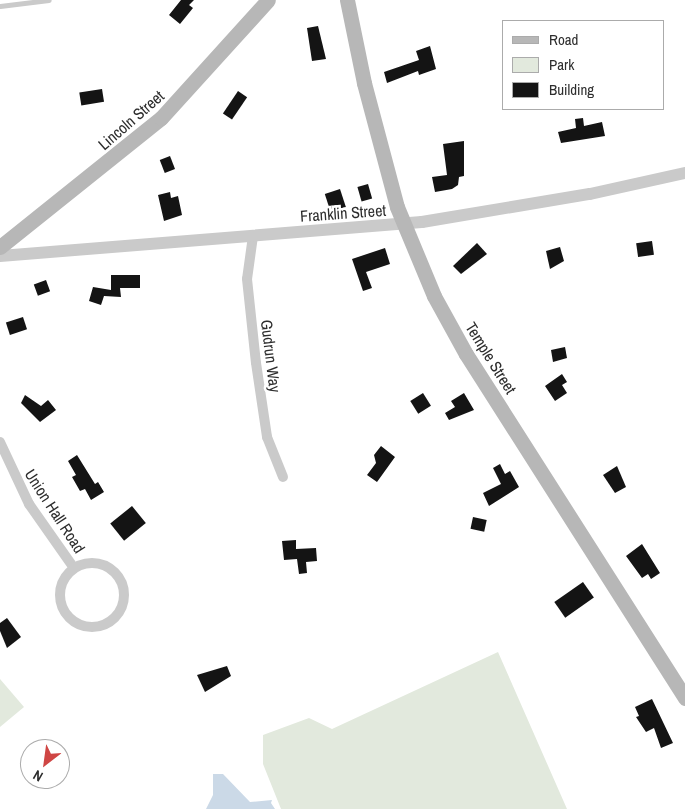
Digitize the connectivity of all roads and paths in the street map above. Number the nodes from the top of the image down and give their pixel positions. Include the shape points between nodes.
1 (49, 0) edge
2 (268, 0) edge
3 (347, 0) edge
4 (0, 6) edge
5 (685, 173) edge
6 (403, 224) junction
7 (253, 236) junction
8 (0, 247) edge
9 (0, 256) edge
10 (0, 442) edge
11 (283, 477) dead end
12 (74, 568) junction
13 (685, 698) edge

1 - 4 lane
2 - 8 main road, Lincoln Street via 196,83 156,123
3 - 6 main road, Temple Street via 370,107
5 - 6 street, Franklin Street via 590,194
6 - 7 street, Franklin Street
6 - 13 main road, Temple Street via 431,289 458,340
7 - 9 street, Franklin Street
7 - 11 street, Gudrun Way via 247,279 256,363 266,438
10 - 12 street, Union Hall Road via 29,504
12 - 12 street, Union Hall Road via 94,563 108,567 118,576 124,601 112,621 85,627 64,612 61,585

